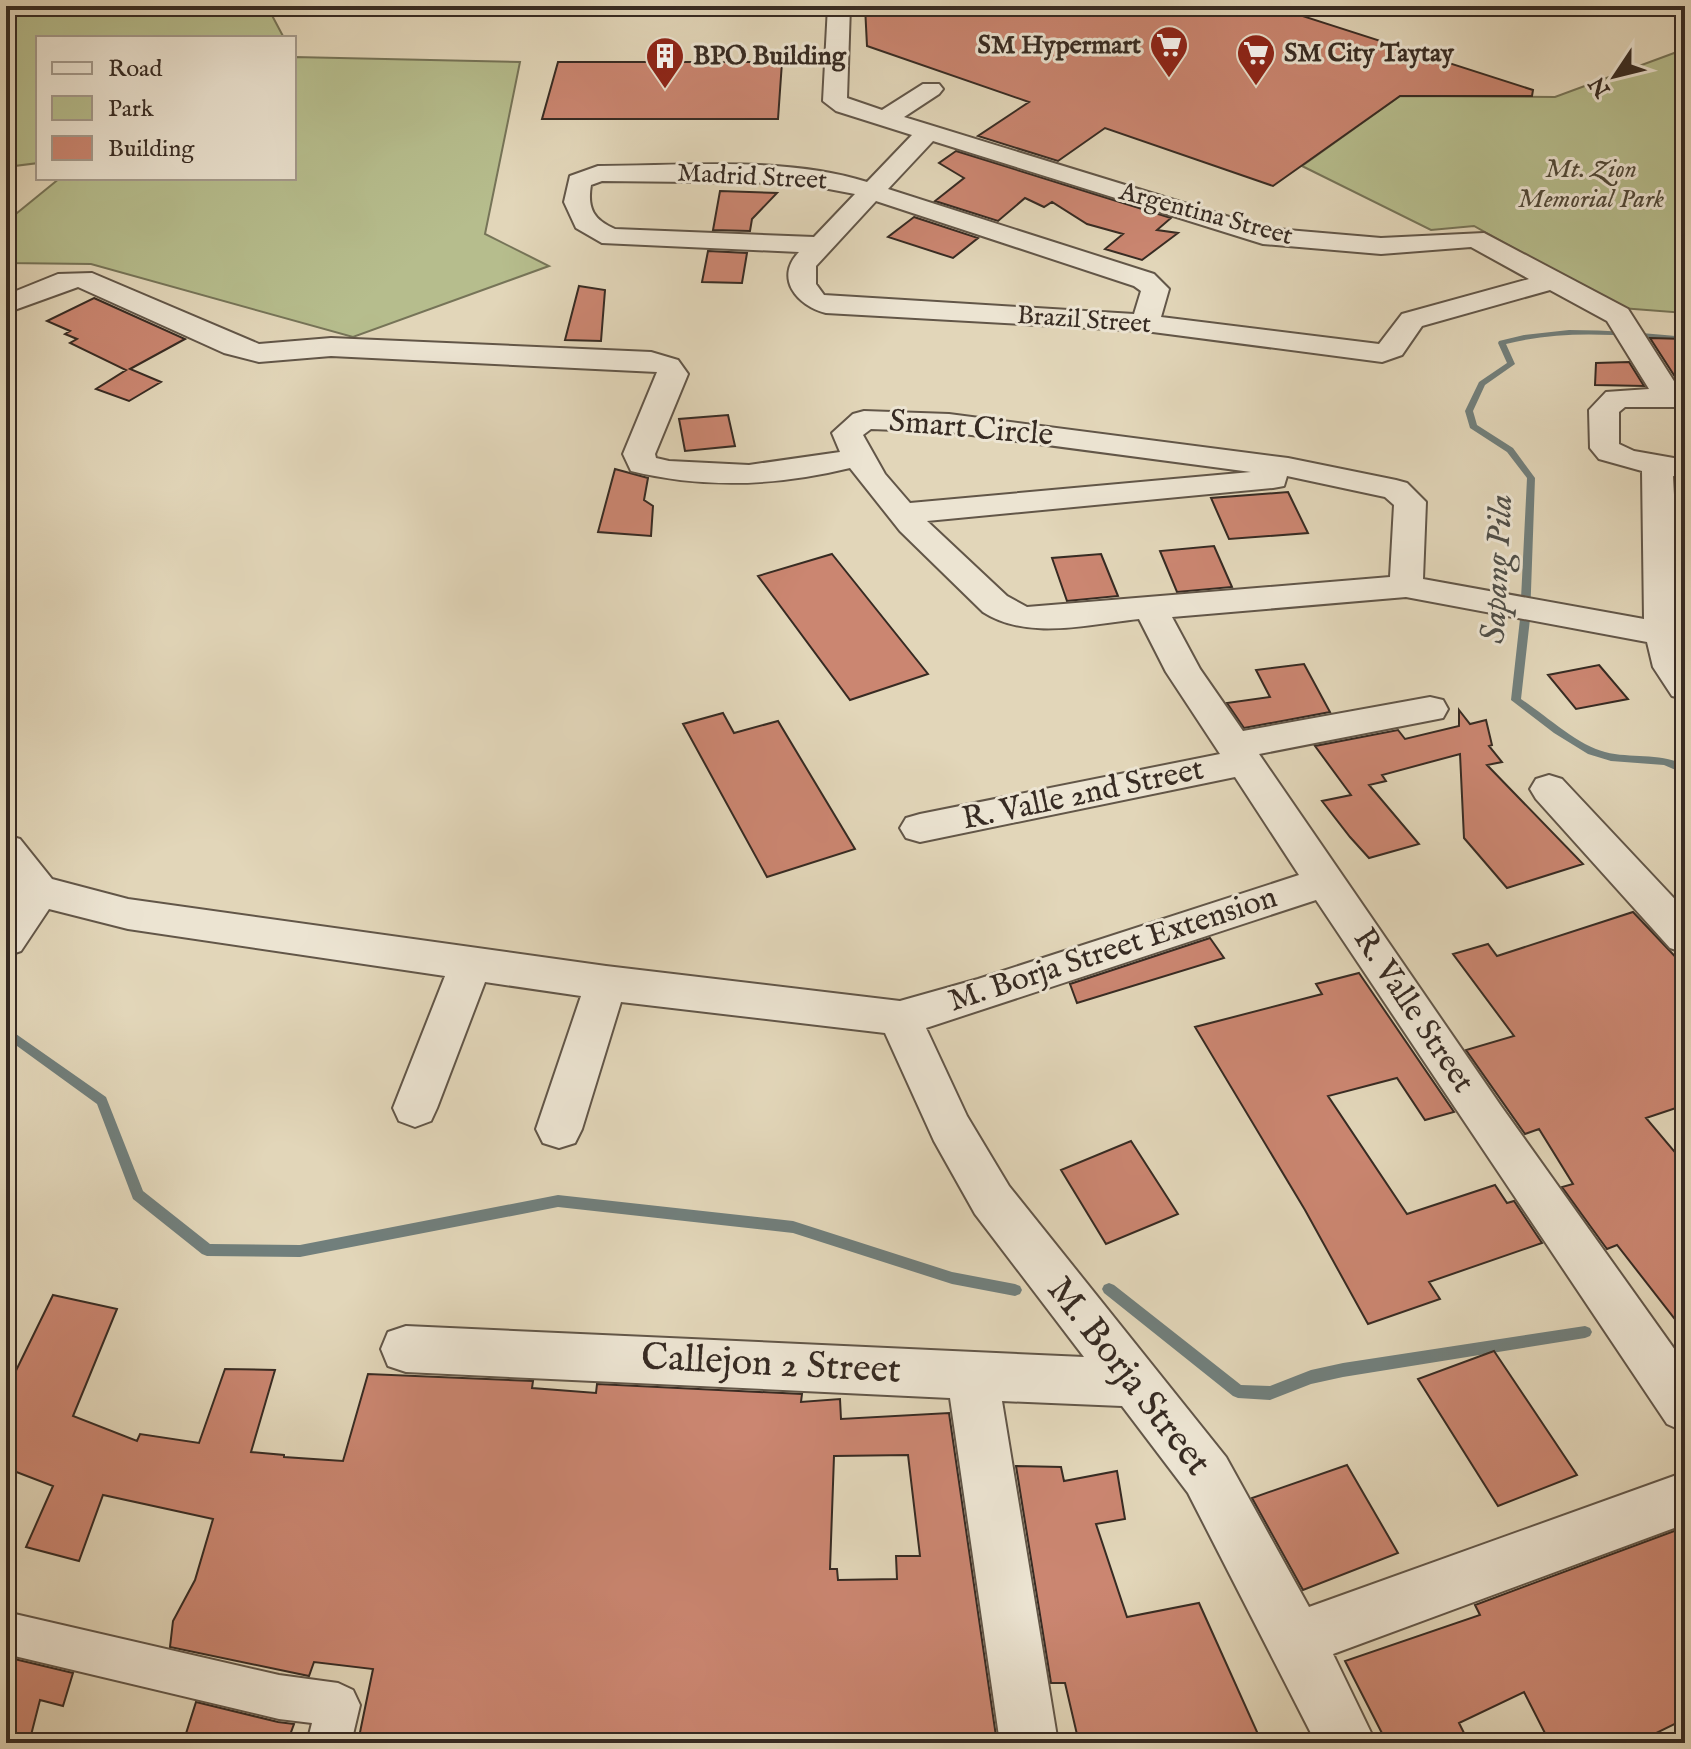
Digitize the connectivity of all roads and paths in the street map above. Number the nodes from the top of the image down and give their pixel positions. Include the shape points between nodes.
1 (839, 6) edge
2 (931, 89) dead end
3 (884, 119) junction
4 (928, 132) junction
5 (873, 193) junction
6 (817, 245) junction
7 (1555, 280) junction
8 (6, 305) edge
9 (1145, 323) junction
10 (1676, 397) edge
11 (856, 457) junction
12 (1671, 466) edge
13 (1288, 467) junction
14 (903, 513) junction
15 (1673, 561) edge
16 (1406, 586) junction
17 (1151, 609) junction
18 (1662, 634) junction
19 (1685, 687) edge
20 (1430, 709) dead end
21 (1239, 754) junction
22 (1549, 789) dead end
23 (920, 828) dead end
24 (6, 849) edge
25 (1327, 881) junction
26 (39, 891) junction
27 (1685, 937) edge
28 (6, 940) edge
29 (471, 964) junction
30 (606, 983) junction
31 (900, 1018) junction
32 (415, 1108) dead end
33 (559, 1129) dead end
34 (406, 1349) dead end
35 (972, 1374) junction
36 (1137, 1383) junction
37 (1685, 1407) edge
38 (1685, 1498) edge
39 (6, 1633) edge
40 (1296, 1640) junction
41 (329, 1743) edge
42 (1029, 1743) edge
43 (1347, 1743) edge

1 - 3 street, Argentina Street via 835,101
2 - 3 street
3 - 4 street, Argentina Street
4 - 5 street, Brazil Street
4 - 7 street, Argentina Street via 1263,236 1381,246 1475,239
5 - 6 street, Brazil Street
5 - 6 street, Madrid Street via 836,180 797,175 598,173 579,181 574,203 583,221 611,237
5 - 9 street, Madrid Street via 1144,280 1155,289
6 - 9 street, Brazil Street via 803,264 802,285 814,301 826,305
7 - 9 street, Brazil Street via 1412,320 1392,349 1382,353
7 - 10 street, Argentina Street via 1618,315
8 - 11 street via 82,279 234,347 259,353 331,347 651,361 668,366 673,374 639,454 642,464 670,472 771,476
10 - 12 street via 1617,398 1604,410 1606,450 1624,459
11 - 13 street, Smart Circle via 849,429 864,420 887,419
11 - 14 street, Smart Circle
12 - 15 street
13 - 14 street via 1274,479 1257,483
13 - 16 street, Smart Circle via 1396,490 1408,498
14 - 17 street, Smart Circle via 1009,613 1043,618
15 - 18 street
16 - 17 street, Smart Circle
16 - 18 street
17 - 21 street, R. Valle Street via 1184,672
18 - 19 street via 1671,667
20 - 21 street, R. Valle 2nd Street
21 - 23 street, R. Valle 2nd Street
21 - 25 street, R. Valle Street
22 - 27 street
24 - 26 street
25 - 31 street, M. Borja Street Extension
25 - 37 street, R. Valle Street
26 - 28 street
26 - 29 street via 128,914
29 - 30 street
29 - 32 street
30 - 31 street
30 - 33 street
31 - 36 street, M. Borja Street via 950,1127 992,1200
34 - 35 street, Callejon 2 Street
35 - 36 street, Callejon 2 Street
35 - 42 street
36 - 40 street, M. Borja Street via 1207,1475
38 - 40 street
39 - 41 street via 279,1697 338,1705
40 - 43 street, M. Borja Street

